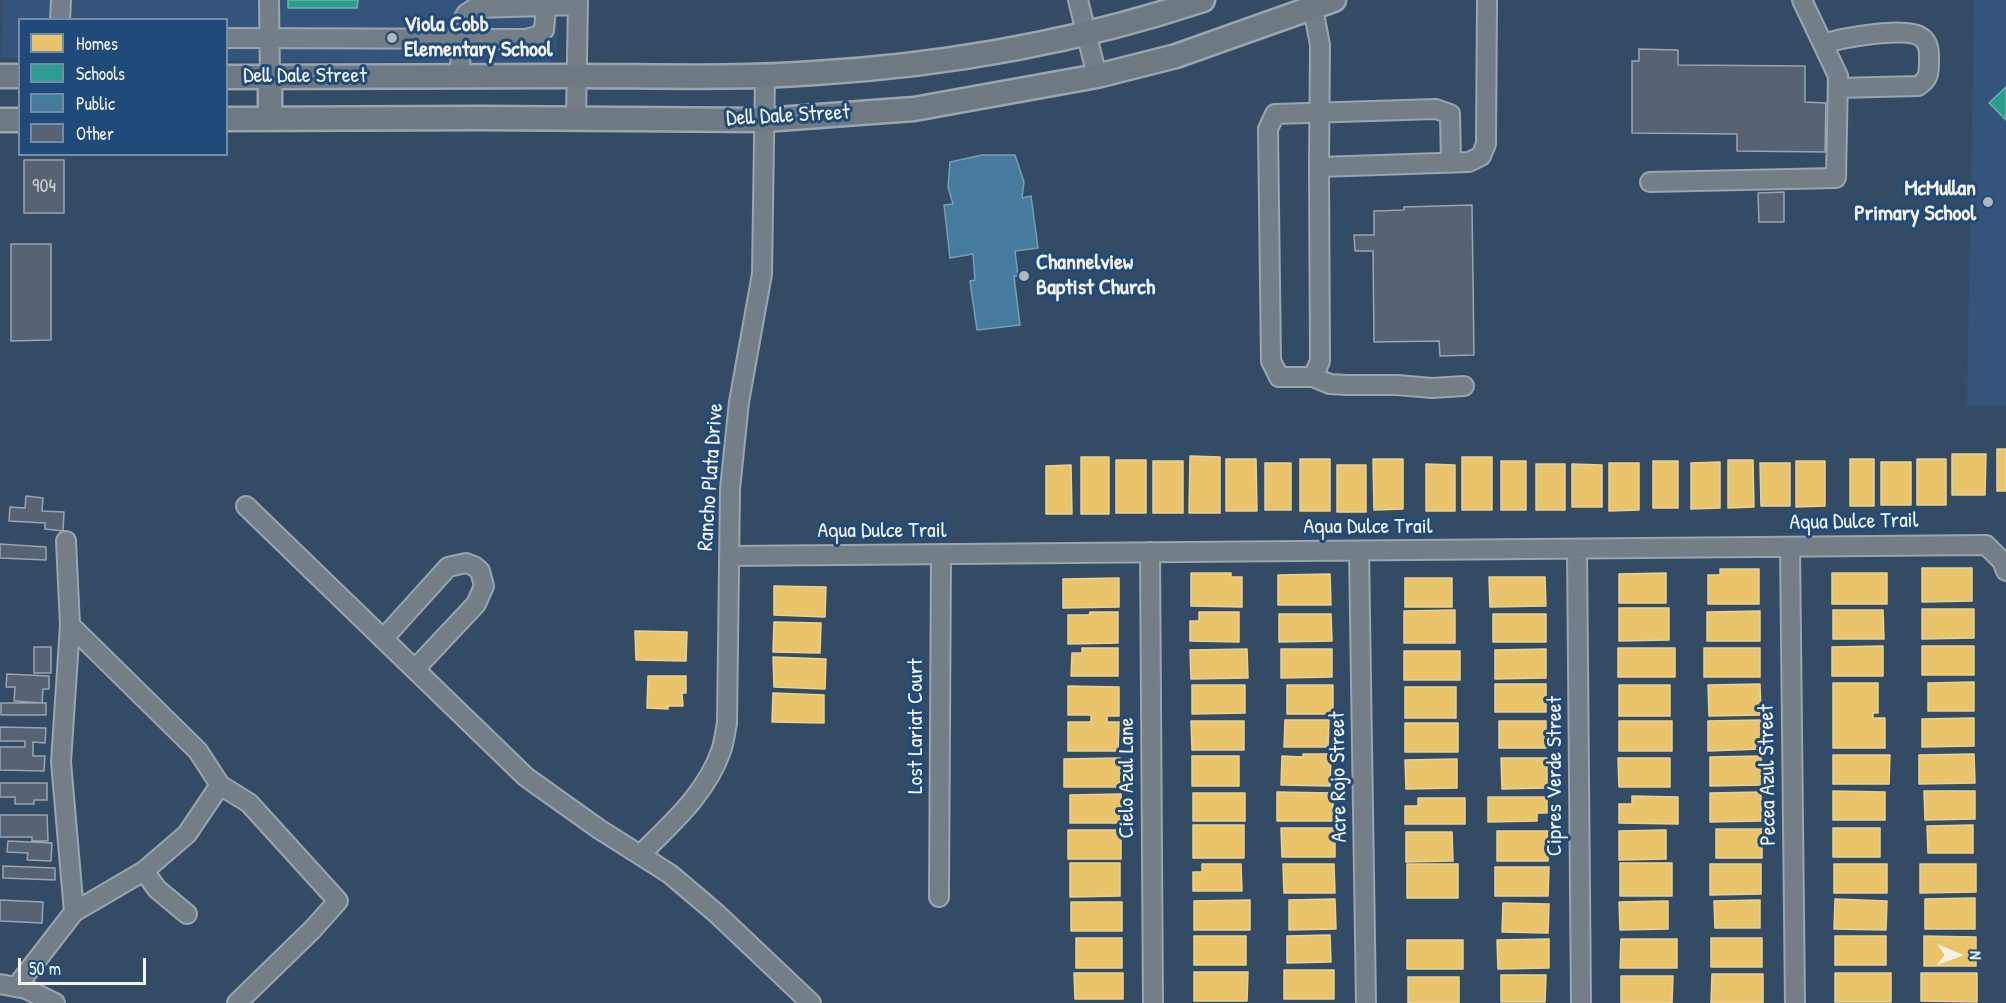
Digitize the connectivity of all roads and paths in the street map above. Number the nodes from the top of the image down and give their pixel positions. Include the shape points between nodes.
1 (61, 0) edge
2 (269, 0) edge
3 (1078, 0) edge
4 (1203, 0) edge
5 (1334, 0) edge
6 (1487, 0) edge
7 (1802, 0) edge
8 (578, 3) edge
9 (546, 7) junction
10 (1312, 9) junction
11 (60, 18) edge
12 (1087, 35) junction
13 (228, 38) edge
14 (270, 38) junction
15 (461, 38) junction
16 (1822, 44) junction
17 (765, 75) junction
18 (0, 76) edge
19 (18, 76) edge
20 (228, 76) edge
21 (460, 76) junction
22 (577, 76) junction
23 (1097, 76) junction
24 (270, 77) junction
25 (1838, 88) junction
26 (1319, 113) junction
27 (228, 119) edge
28 (270, 119) junction
29 (576, 119) junction
30 (0, 120) edge
31 (18, 120) edge
32 (764, 120) junction
33 (1451, 163) junction
34 (1319, 167) junction
35 (1650, 182) dead end
36 (1313, 377) junction
37 (1464, 387) dead end
38 (246, 506) dead end
39 (66, 542) dead end
40 (1790, 547) junction
41 (1577, 549) junction
42 (1359, 551) junction
43 (1150, 552) junction
44 (941, 554) junction
45 (729, 556) junction
46 (2004, 566) edge
47 (69, 625) junction
48 (383, 639) junction
49 (415, 669) junction
50 (220, 785) junction
51 (640, 855) junction
52 (144, 871) junction
53 (939, 897) dead end
54 (74, 912) junction
55 (187, 914) dead end
56 (8, 985) edge
57 (55, 1003) edge
58 (237, 1003) edge
59 (812, 1003) edge
60 (1153, 1003) edge
61 (1366, 1003) edge
62 (1581, 1003) edge
63 (1795, 1003) edge

1 - 11 street
2 - 14 street
3 - 12 street
4 - 12 main road, Dell Dale Street
5 - 10 main road, Dell Dale Street
6 - 33 street via 1486,144 1481,156 1469,162
7 - 16 street
8 - 9 street
8 - 22 street
9 - 15 street via 475,8 461,23
9 - 15 street via 544,30 537,36
10 - 23 main road, Dell Dale Street via 1176,56
10 - 26 street via 1320,45
12 - 17 main road, Dell Dale Street via 921,63
12 - 23 street
13 - 14 street
14 - 15 street
14 - 24 street
15 - 21 street
16 - 25 street via 1838,76
16 - 25 street via 1862,35 1911,34 1921,36 1928,45 1929,72 1926,82 1918,86
17 - 22 main road, Dell Dale Street
17 - 32 street, Rancho Plata Drive
18 - 19 main road
20 - 24 main road, Dell Dale Street
21 - 22 main road, Dell Dale Street
21 - 24 main road, Dell Dale Street
22 - 29 street
23 - 32 main road, Dell Dale Street via 914,109
24 - 28 main road
25 - 35 street via 1836,178
26 - 33 street via 1436,109 1450,114
26 - 34 street
26 - 36 street via 1275,114 1268,129 1271,361 1279,376
27 - 28 main road, Dell Dale Street
28 - 29 main road, Dell Dale Street
29 - 32 main road, Dell Dale Street
30 - 31 main road
32 - 45 street, Rancho Plata Drive via 762,273 740,402 730,489
33 - 34 street
34 - 36 street via 1320,361
36 - 37 street via 1330,384
38 - 48 street
39 - 47 street
40 - 41 street, Aqua Dulce Trail
40 - 46 street, Aqua Dulce Trail via 1986,545
40 - 63 street, Pecea Azul Street
41 - 42 street, Aqua Dulce Trail
41 - 62 street, Cipres Verde Street
42 - 43 street, Aqua Dulce Trail
42 - 61 street, Acre Rojo Street
43 - 44 street, Aqua Dulce Trail
43 - 60 street, Cielo Azul Lane
44 - 45 street, Aqua Dulce Trail
44 - 53 street, Lost Lariat Court
45 - 51 street, Rancho Plata Drive via 727,723 722,751 693,802
47 - 50 street via 198,751
47 - 54 street via 61,762
48 - 49 street
48 - 49 street via 447,567 466,563 480,571 484,586 476,604
49 - 51 street via 526,777
50 - 52 street via 187,834
50 - 58 street via 249,803 338,901
51 - 59 street via 670,874 716,913
52 - 54 street
52 - 55 street via 156,889
54 - 56 street
56 - 57 street

